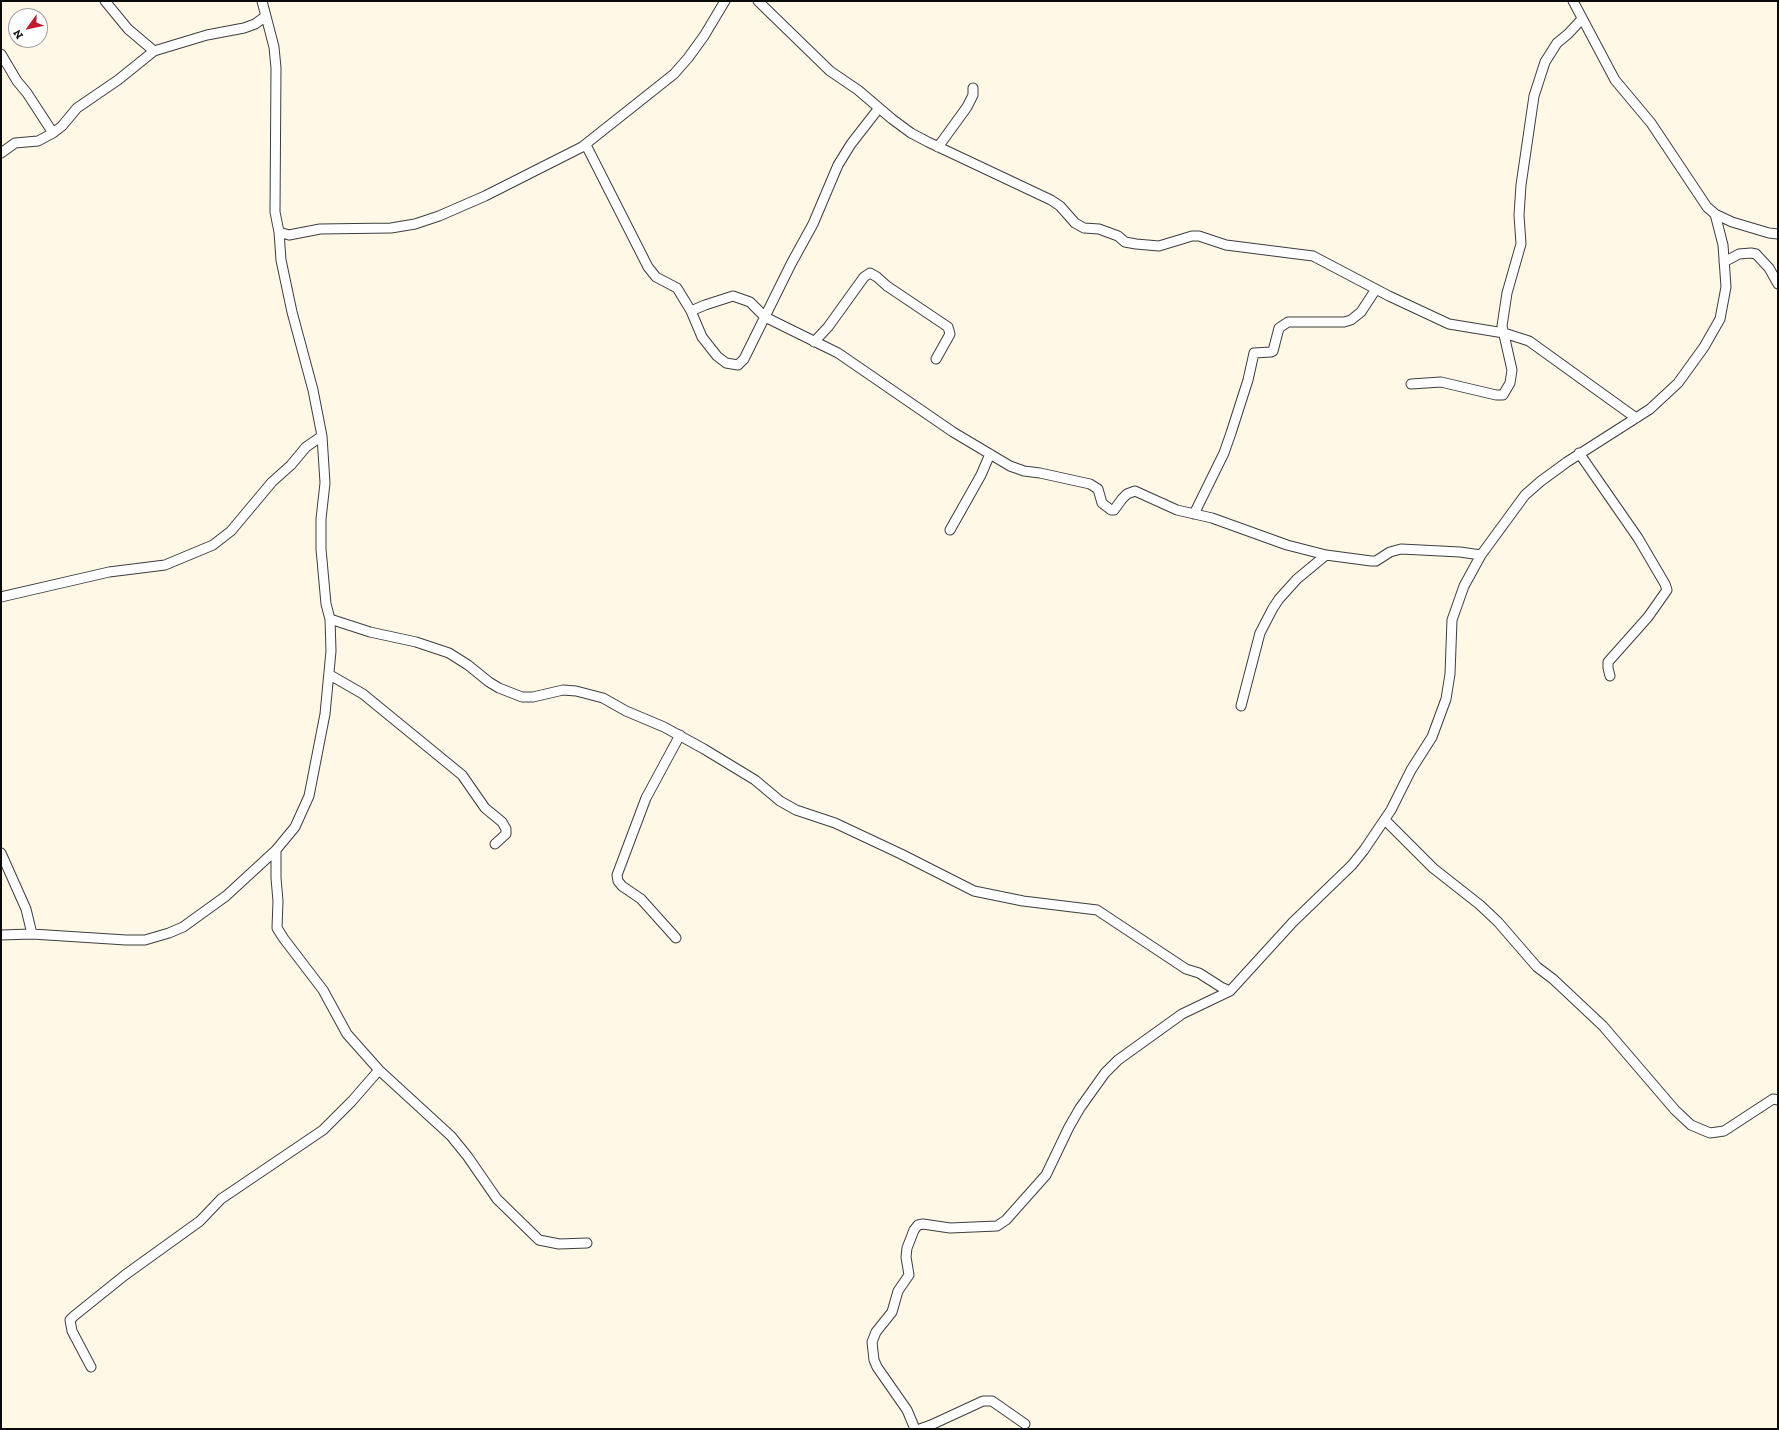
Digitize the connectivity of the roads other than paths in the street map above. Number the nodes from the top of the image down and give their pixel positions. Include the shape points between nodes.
1 (105, 1) edge
2 (262, 1) edge
3 (725, 1) edge
4 (758, 1) edge
5 (1573, 1) edge
6 (266, 16) junction
7 (1582, 19) junction
8 (154, 51) junction
9 (1, 54) edge
10 (973, 88) dead end
11 (879, 108) junction
12 (53, 133) junction
13 (586, 145) junction
14 (938, 147) junction
15 (1, 153) edge
16 (1715, 214) junction
17 (279, 232) junction
18 (1778, 234) edge
19 (1724, 262) junction
20 (1778, 284) edge
21 (1376, 289) junction
22 (691, 311) junction
23 (765, 317) junction
24 (1504, 333) junction
25 (814, 342) junction
26 (936, 359) dead end
27 (1411, 384) dead end
28 (1636, 418) junction
29 (322, 436) junction
30 (1580, 453) junction
31 (990, 454) junction
32 (1194, 514) junction
33 (950, 530) dead end
34 (1326, 555) junction
35 (1481, 555) junction
36 (1, 597) edge
37 (330, 619) junction
38 (330, 675) junction
39 (1610, 676) dead end
40 (1241, 706) dead end
41 (680, 735) junction
42 (1385, 820) junction
43 (495, 844) dead end
44 (276, 850) junction
45 (1, 852) edge
46 (32, 934) junction
47 (1, 935) edge
48 (676, 938) dead end
49 (1230, 991) junction
50 (379, 1070) junction
51 (1778, 1100) edge
52 (587, 1243) dead end
53 (90, 1367) dead end
54 (1025, 1424) dead end
55 (915, 1429) edge
56 (920, 1429) edge

1 - 8 street via 128,29
2 - 6 street
3 - 13 street via 704,36 674,74
4 - 11 street via 830,71
5 - 7 street
6 - 8 street via 244,28 207,35
6 - 17 street via 274,47 276,68 274,189
7 - 16 street via 1615,80 1651,124 1701,198
7 - 24 street via 1557,43 1545,62 1534,96 1521,185 1521,244 1504,308
8 - 12 street via 118,80 83,103
9 - 12 street
10 - 14 street via 973,95 967,106
11 - 14 street via 911,133
11 - 23 street via 838,165 813,224
12 - 15 street via 38,140 15,143
13 - 17 street via 485,196 415,224 391,228 320,229 289,235
13 - 22 street via 648,266 656,276 677,288
14 - 21 street via 1051,200 1075,223 1084,228 1099,229 1118,236 1125,242 1160,246 1199,236 1226,245 1313,256
16 - 18 street via 1732,222
16 - 19 street
17 - 29 street via 281,260
19 - 20 street via 1739,254 1756,254 1769,268
19 - 28 street via 1726,287 1720,319 1678,383 1650,409
21 - 24 street via 1449,324
21 - 32 street via 1362,312 1351,320 1288,322 1278,328 1273,351 1254,353 1248,380 1224,453
22 - 23 street via 733,296 750,302
22 - 23 street via 702,337 717,356 732,365 738,365 744,359
23 - 25 street
24 - 27 street via 1512,370 1510,384 1503,395 1441,382
24 - 28 street via 1529,341 1543,350
25 - 26 street via 864,277 870,273 948,327 950,334
25 - 31 street via 838,353 953,432
28 - 30 street
29 - 36 street via 306,447 272,482 231,531 212,545 165,565 109,572
29 - 37 street via 325,483 321,548 326,604
30 - 35 street via 1525,495
30 - 39 street via 1638,538 1667,590 1648,617 1608,662
31 - 32 street via 1024,471 1090,484 1098,489 1102,503 1112,510 1127,494 1135,491 1177,510
31 - 33 street
32 - 34 street via 1234,525 1287,545
34 - 35 street via 1376,561 1390,552 1401,549
34 - 40 street via 1297,578 1273,608 1260,633
35 - 42 street via 1464,586 1452,620 1450,674 1446,699 1432,737 1411,770
37 - 38 street
37 - 41 street via 449,653 489,682 522,697 563,690 576,691 603,698
38 - 43 street via 363,694 469,782 485,808 502,822 506,829 506,834
38 - 44 street via 325,714 308,796 295,827
41 - 48 street via 646,798 618,875 618,881 622,886 641,899
41 - 49 street via 755,780 780,801 796,810 835,823 974,892 1096,910 1186,969 1199,973
42 - 49 street via 1352,865 1293,922
42 - 51 street via 1433,868 1498,922 1537,967 1603,1026 1691,1125 1710,1133 1724,1131 1773,1099
44 - 46 street via 226,896 199,916 183,927 157,937 126,940
44 - 50 street via 277,928 323,990 347,1034
45 - 46 street via 26,909
46 - 47 street
49 - 55 street via 1182,1014 1130,1050 1109,1069 1080,1108 1046,1175 1006,1220 997,1226 950,1228 923,1224 914,1230 906,1257 909,1274 898,1291 892,1312 876,1332 872,1342 877,1367 907,1410
50 - 52 street via 451,1136 497,1199 538,1240 559,1244
50 - 53 street via 323,1130 221,1200 195,1224 125,1275 70,1320 72,1331
54 - 56 street via 992,1401 983,1401

